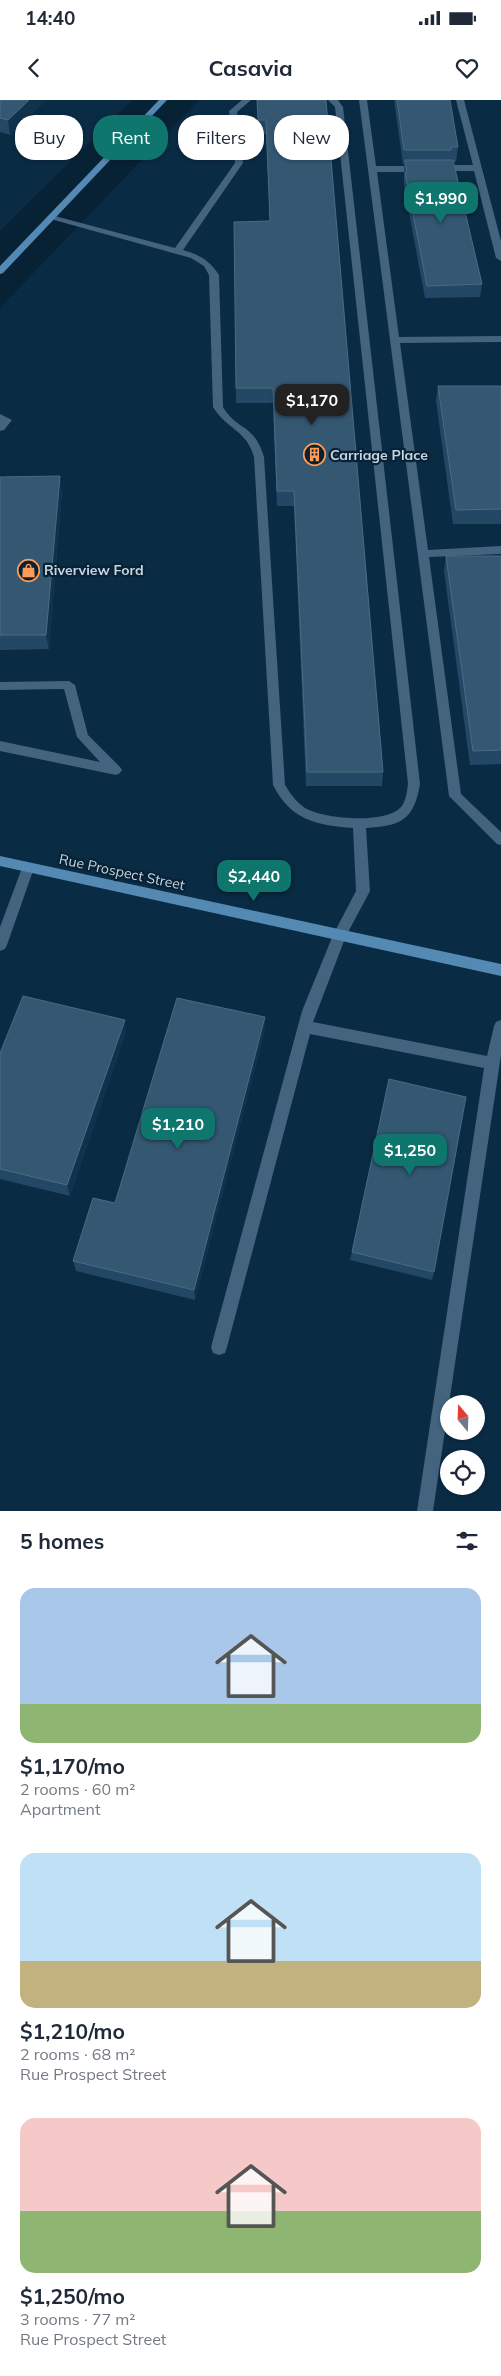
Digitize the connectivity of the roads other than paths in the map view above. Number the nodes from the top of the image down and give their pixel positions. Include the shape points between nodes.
1 (163, 100) edge
2 (247, 100) edge
3 (332, 100) edge
4 (363, 100) edge
5 (460, 100) edge
6 (478, 168) junction
7 (372, 169) junction
8 (51, 218) junction
9 (178, 251) junction
10 (501, 258) edge
11 (0, 271) edge
12 (501, 339) edge
13 (394, 340) junction
14 (0, 417) edge
15 (0, 428) edge
16 (501, 550) edge
17 (422, 554) junction
18 (0, 686) edge
19 (0, 746) edge
20 (359, 823) junction
21 (501, 840) edge
22 (0, 861) edge
23 (28, 868) junction
24 (340, 935) junction
25 (0, 945) edge
26 (501, 970) edge
27 (501, 1026) edge
28 (305, 1027) junction
29 (492, 1063) junction
30 (219, 1347) dead end
31 (425, 1511) edge

1 - 8 main road
2 - 9 lane via 233,111 239,163
3 - 20 lane via 339,107 414,784 410,805 402,814
4 - 7 lane
5 - 6 lane
6 - 7 lane
6 - 10 lane
7 - 13 lane
8 - 9 lane
8 - 11 main road
9 - 20 lane via 207,264 214,275 218,407 222,415 257,442 260,457 280,786 287,799 301,812 320,820
12 - 13 lane
13 - 17 lane
14 - 15 lane via 7,420
16 - 17 lane
17 - 21 lane via 455,796
18 - 19 lane via 69,685 83,737 116,770
20 - 24 lane via 363,891
22 - 23 main road, Rue Prospect Street
23 - 24 main road, Rue Prospect Street
23 - 25 lane
24 - 26 main road, Rue Prospect Street
24 - 28 lane
27 - 29 lane
28 - 29 lane
28 - 30 lane
29 - 31 lane

